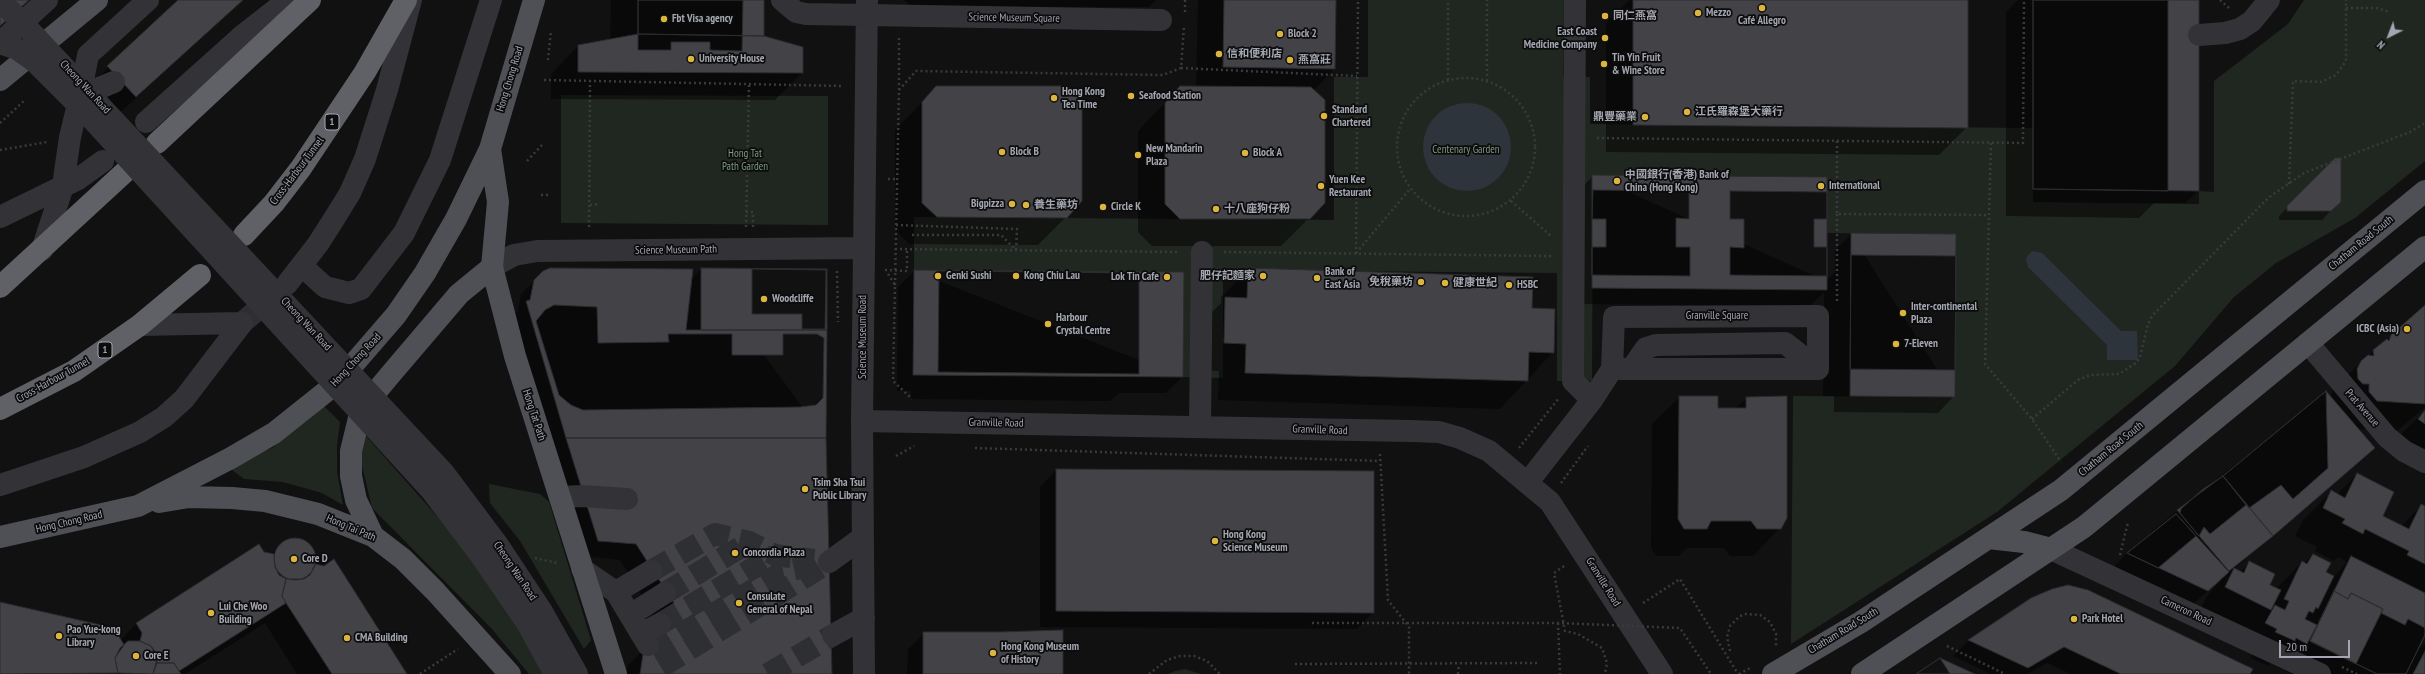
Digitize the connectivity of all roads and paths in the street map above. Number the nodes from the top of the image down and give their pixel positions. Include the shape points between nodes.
1 (47, 0) edge
2 (82, 0) edge
3 (97, 0) edge
4 (148, 0) edge
5 (288, 0) edge
6 (310, 0) edge
7 (406, 0) edge
8 (411, 0) edge
9 (490, 0) edge
10 (534, 0) edge
11 (782, 0) edge
12 (1185, 0) edge
13 (1358, 0) edge
14 (1448, 0) edge
15 (1487, 0) edge
16 (1575, 0) edge
17 (2024, 0) edge
18 (2269, 0) edge
19 (2346, 0) edge
20 (0, 1) edge
21 (867, 7) edge
22 (1180, 8) dead end
23 (2346, 8) junction
24 (2389, 12) dead end
25 (1185, 13) junction
26 (899, 16) junction
27 (1161, 20) dead end
28 (56, 32) junction
29 (2199, 35) dead end
30 (0, 43) edge
31 (1181, 68) junction
32 (1357, 76) junction
33 (0, 80) edge
34 (544, 80) dead end
35 (1448, 80) junction
36 (590, 81) junction
37 (1487, 81) junction
38 (114, 82) dead end
39 (749, 84) junction
40 (843, 86) dead end
41 (899, 90) junction
42 (80, 96) junction
43 (25, 100) dead end
44 (0, 122) edge
45 (146, 122) dead end
46 (2425, 123) edge
47 (1574, 138) junction
48 (1838, 141) junction
49 (157, 143) dead end
50 (1990, 143) junction
51 (542, 145) dead end
52 (490, 149) junction
53 (103, 161) dead end
54 (527, 161) dead end
55 (126, 172) dead end
56 (2288, 184) junction
57 (63, 186) junction
58 (1410, 189) junction
59 (2425, 191) edge
60 (542, 195) dead end
61 (549, 195) dead end
62 (1511, 200) junction
63 (599, 204) dead end
64 (590, 205) junction
65 (746, 212) junction
66 (1837, 214) junction
67 (1989, 215) junction
68 (0, 217) edge
69 (589, 223) dead end
70 (746, 225) dead end
71 (753, 225) dead end
72 (896, 225) junction
73 (244, 235) dead end
74 (912, 235) dead end
75 (2425, 247) edge
76 (864, 248) junction
77 (895, 249) junction
78 (907, 249) junction
79 (42, 250) junction
80 (1016, 250) junction
81 (1202, 252) junction
82 (1356, 254) junction
83 (1574, 256) junction
84 (302, 266) junction
85 (492, 266) junction
86 (895, 270) junction
87 (200, 275) dead end
88 (287, 284) tunnel mouth
89 (0, 287) edge
90 (895, 288) junction
91 (1838, 304) dead end
92 (140, 325) junction
93 (2308, 343) junction
94 (1622, 369) junction
95 (1573, 381) junction
96 (914, 400) dead end
97 (1592, 400) junction
98 (0, 409) edge
99 (2032, 419) junction
100 (862, 422) junction
101 (1200, 426) junction
102 (1380, 431) junction
103 (920, 446) dead end
104 (968, 448) dead end
105 (1517, 451) dead end
106 (896, 456) dead end
107 (1380, 461) junction
108 (2425, 462) edge
109 (2074, 479) junction
110 (1528, 482) junction
111 (0, 484) edge
112 (560, 497) junction
113 (627, 499) dead end
114 (2113, 503) junction
115 (138, 506) junction
116 (373, 536) junction
117 (0, 537) edge
118 (862, 538) junction
119 (1988, 538) junction
120 (2051, 549) junction
121 (1584, 552) junction
122 (529, 556) dead end
123 (2121, 561) dead end
124 (829, 562) tunnel mouth
125 (582, 569) junction
126 (651, 571) tunnel mouth
127 (616, 592) junction
128 (665, 593) tunnel mouth
129 (1642, 604) dead end
130 (630, 615) junction
131 (864, 618) junction
132 (1312, 623) dead end
133 (1558, 623) junction
134 (650, 634) dead end
135 (833, 635) tunnel mouth
136 (1947, 646) dead end
137 (460, 648) dead end
138 (1730, 651) dead end
139 (1774, 651) dead end
140 (1540, 663) dead end
141 (1295, 664) dead end
142 (1409, 664) junction
143 (1459, 664) junction
144 (1765, 669) edge
145 (2328, 669) edge
146 (420, 674) edge
147 (510, 674) edge
148 (555, 674) edge
149 (577, 674) edge
150 (616, 674) edge
151 (864, 674) edge
152 (1149, 674) edge
153 (1220, 674) edge
154 (1409, 674) edge
155 (1458, 674) edge
156 (1560, 674) edge
157 (1605, 674) edge
158 (1662, 674) edge
159 (1711, 674) edge
160 (1738, 674) edge
161 (1862, 674) edge
162 (2005, 674) edge
163 (2357, 674) edge

1 - 30 street
2 - 28 main road
3 - 28 main road
4 - 42 street via 88,55
5 - 45 street via 242,36
6 - 49 highway
7 - 73 highway, Cross-Harbour Tunnel / 1 via 365,72 301,168 274,203
8 - 84 street via 366,158 350,192
9 - 84 street via 440,160 404,233 361,289 349,293 325,287
10 - 52 main road, Hong Chong Road
11 - 21 street, Science Museum Square via 796,12 806,14
12 - 25 path
13 - 32 path
14 - 35 path
15 - 37 path
16 - 47 street
17 - 50 path via 2023,143
18 - 29 street via 2252,21 2240,29
19 - 23 path
20 - 149 street, Cheong Wan Road, bridge via 68,69 444,473 498,545 541,610
21 - 26 street, Science Museum Square
21 - 76 street, Science Museum Road
22 - 25 path
23 - 24 path via 2377,8
23 - 56 path via 2346,61 2336,75 2321,82 2293,81
25 - 31 path
26 - 27 street, Science Museum Square
26 - 41 path
28 - 33 main road
30 - 148 street, Cheong Wan Road, bridge via 17,49 34,61 91,118 430,490 480,553 527,623
31 - 32 path
31 - 41 path via 1163,75 916,71
32 - 82 path
34 - 36 path
35 - 37 path via 1466,78
35 - 58 path via 1430,88 1415,100 1404,116 1398,134 1397,153 1401,172
36 - 39 path
36 - 64 path
37 - 62 path via 1506,91 1521,105 1532,124 1536,145 1534,165 1525,185
38 - 42 street
39 - 40 path
39 - 65 path
41 - 72 path
42 - 57 street via 70,137
43 - 44 path
46 - 56 path via 2410,132 2304,173
47 - 48 path
47 - 83 street
48 - 50 path
48 - 66 path
50 - 67 path
51 - 54 path
52 - 85 main road, Hong Tat Path via 498,202
52 - 115 main road, Hong Chong Road via 456,219 425,273 396,314 338,382 274,433
53 - 57 street via 78,180
55 - 79 highway
56 - 99 path via 2268,198 2152,316 2136,363 2119,374 2090,375 2078,380
57 - 68 street
57 - 79 street
58 - 62 path via 1440,212 1459,217 1495,211
58 - 82 path
59 - 109 main road, Chatham Road South
60 - 61 path
62 - 83 path
63 - 64 path
64 - 69 path
65 - 70 path
65 - 71 path via 753,212
66 - 67 path
66 - 91 path
67 - 99 path via 1985,364
72 - 77 path
72 - 80 path via 1017,228
74 - 80 path via 1001,235
75 - 93 main road
76 - 85 street, Science Museum Path via 537,251 514,255
76 - 100 street, Science Museum Road
77 - 78 path
77 - 86 path
78 - 80 path
78 - 86 path via 907,271
79 - 89 highway
80 - 81 path
81 - 82 path
81 - 101 street
82 - 83 path
83 - 95 street
84 - 88 street
85 - 112 main road, Hong Tat Path via 515,356
85 - 116 main road via 459,294 370,399 359,418 351,451 351,476 356,500
86 - 90 path
86 - 90 path via 885,270
87 - 92 highway, Cross-Harbour Tunnel / 1
90 - 96 path via 893,381
92 - 98 highway, Cross-Harbour Tunnel / 1 via 74,371
92 - 111 street via 242,322 184,399 164,417 140,432 84,457
93 - 108 street, Prat Avenue via 2387,437 2404,451
93 - 114 main road
94 - 94 street, Granville Square via 1614,317 1818,316 1818,370
94 - 97 street
95 - 97 street
95 - 105 path
97 - 110 street
99 - 109 path
100 - 101 street, Granville Road
100 - 118 street, Science Museum Road
101 - 102 street, Granville Road
102 - 107 path
102 - 110 street, Granville Road via 1439,432 1460,438 1489,451
103 - 106 path via 912,446
104 - 107 path
107 - 142 path via 1388,600 1409,627
109 - 119 main road, Chatham Road South
110 - 121 street, Granville Road via 1550,502
112 - 113 street
112 - 125 main road, Hong Tat Path
114 - 120 main road
114 - 123 path via 2128,522 2120,551
115 - 116 main road, Hong Tai Path via 189,497 255,500 318,514
115 - 117 main road, Hong Chong Road
116 - 147 main road, Hong Tai Path via 403,559 435,590
118 - 124 street
118 - 131 street, Science Museum Road
119 - 120 main road via 2024,542
119 - 144 main road, Chatham Road South via 1861,622
120 - 145 street, Cameron Road
120 - 161 main road
121 - 157 path via 1554,573 1565,631 1578,634 1602,648 1607,663
121 - 158 street, Granville Road
122 - 125 path
125 - 127 street
125 - 150 main road, Hong Tat Path
126 - 127 street
127 - 130 street
128 - 130 street
129 - 160 path via 1680,579
130 - 134 street
131 - 135 street
131 - 151 street, Science Museum Road
132 - 133 path, bridge
133 - 156 path
133 - 159 path, bridge via 1680,628
136 - 162 path
137 - 146 path
138 - 139 path via 1727,637 1730,626 1740,616 1753,614 1765,618 1774,627 1777,640
140 - 143 path
141 - 142 path
142 - 143 path
142 - 154 path
143 - 155 path
144 - 160 path
145 - 163 path
152 - 153 path via 1166,660 1180,656 1194,656 1207,661

